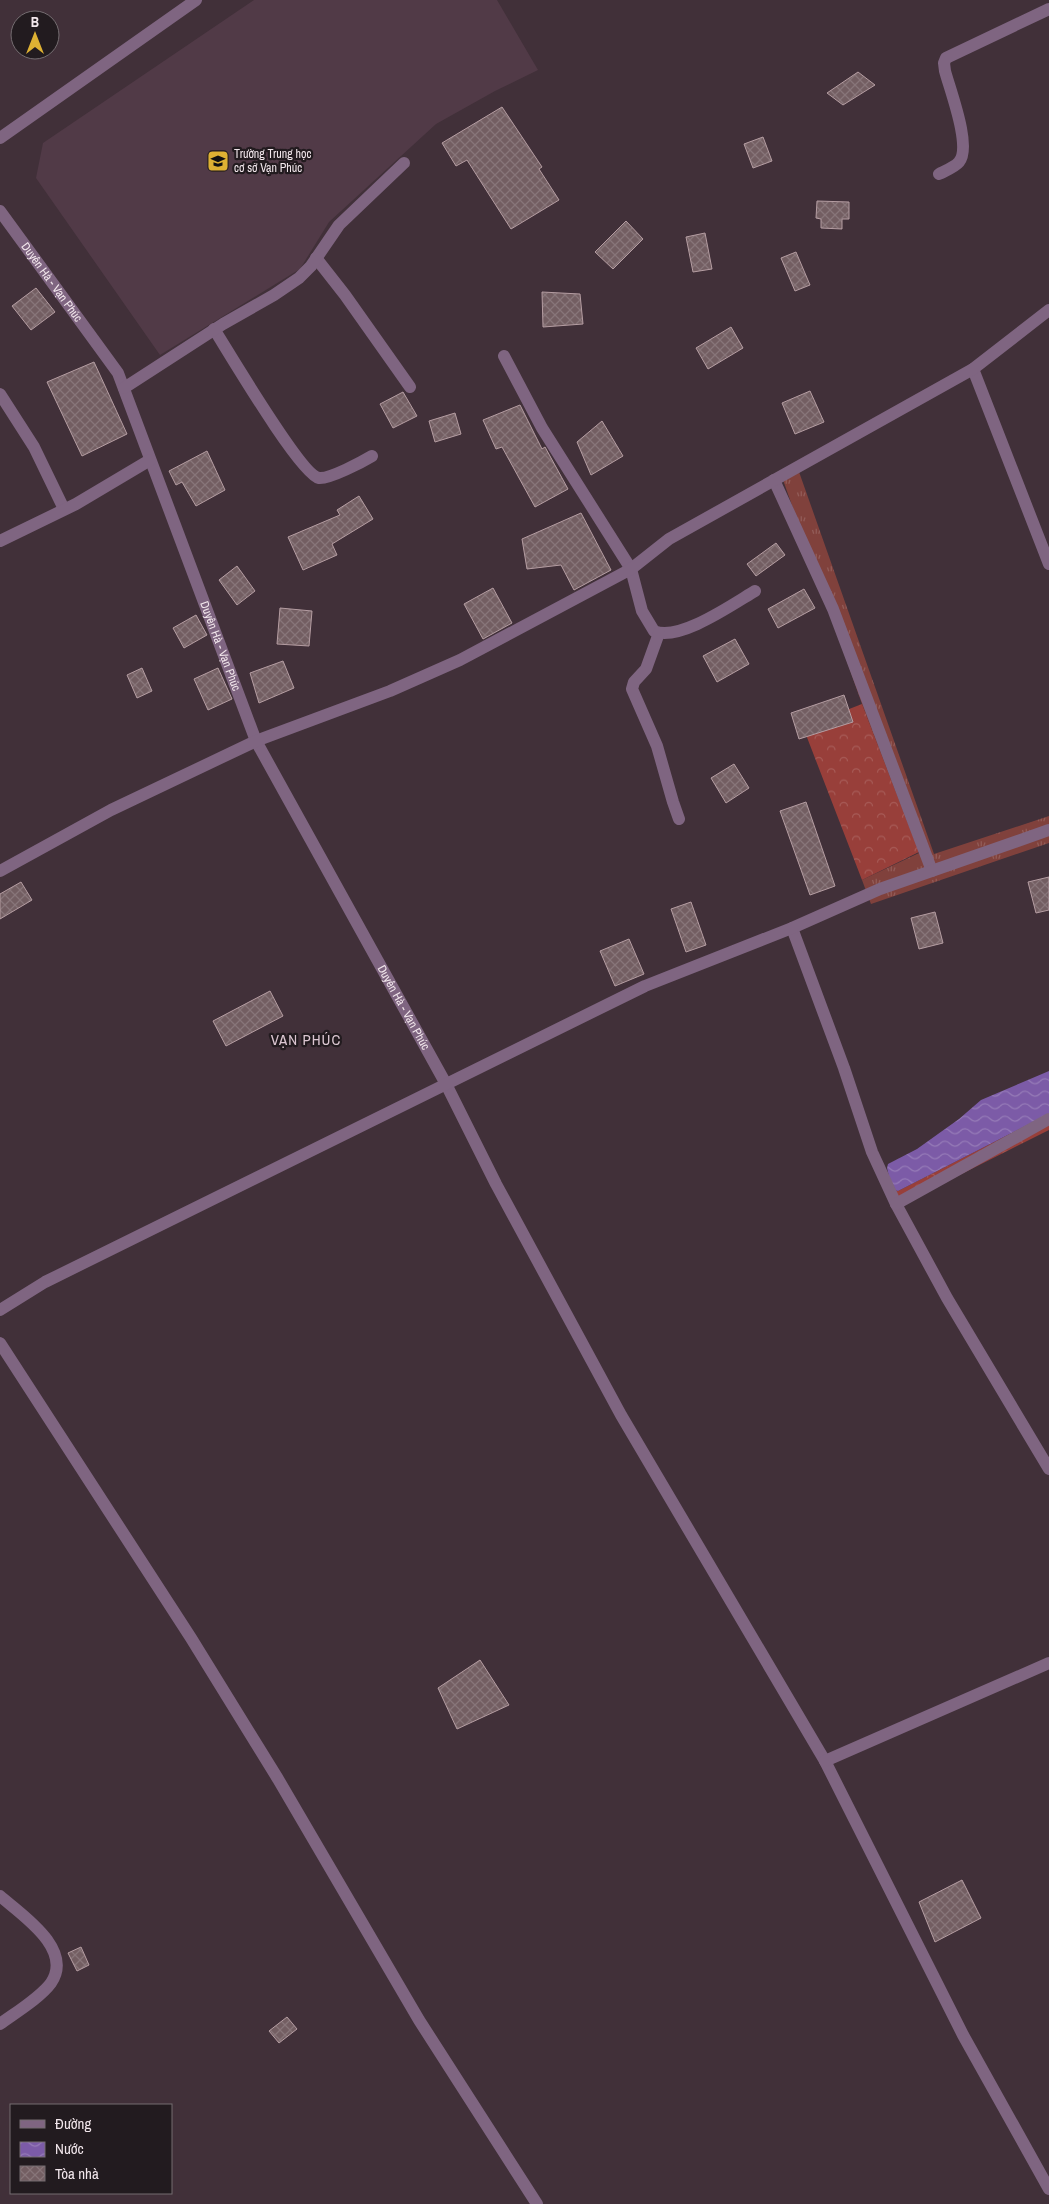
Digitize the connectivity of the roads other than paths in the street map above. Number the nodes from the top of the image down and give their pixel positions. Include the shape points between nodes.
1 (196, 0) edge
2 (1049, 9) edge
3 (0, 138) edge
4 (404, 163) dead end
5 (939, 174) dead end
6 (0, 211) edge
7 (316, 258) junction
8 (1049, 310) edge
9 (214, 329) junction
10 (504, 356) dead end
11 (973, 369) junction
12 (410, 387) dead end
13 (124, 388) junction
14 (0, 394) edge
15 (372, 456) dead end
16 (150, 460) junction
17 (774, 480) junction
18 (64, 509) junction
19 (0, 541) edge
20 (1049, 564) edge
21 (631, 569) junction
22 (755, 590) dead end
23 (659, 634) junction
24 (256, 741) junction
25 (679, 819) dead end
26 (1049, 830) edge
27 (0, 871) edge
28 (932, 871) junction
29 (792, 928) junction
30 (446, 1084) junction
31 (1049, 1119) edge
32 (896, 1204) junction
33 (0, 1310) edge
34 (0, 1343) edge
35 (1049, 1469) edge
36 (1049, 1663) edge
37 (825, 1762) junction
38 (0, 1896) edge
39 (0, 2024) edge
40 (1049, 2189) edge
41 (537, 2204) edge

1 - 3 street
2 - 5 street via 946,58 945,71 963,139 963,154 959,163
4 - 7 street via 339,225
6 - 13 street, Duyên Hà - Vạn Phúc via 118,373
7 - 9 street via 299,278
7 - 12 street
8 - 11 street
9 - 13 street
9 - 15 street via 287,443 312,474 318,478 342,472
10 - 21 street via 542,428
11 - 17 street
11 - 20 street
13 - 16 street, Duyên Hà - Vạn Phúc
14 - 18 street via 34,447
16 - 18 street
16 - 24 street, Duyên Hà - Vạn Phúc
17 - 21 street via 669,539
17 - 28 street via 833,609
18 - 19 street
21 - 23 street via 642,611 652,629
21 - 24 street via 460,660
22 - 23 street via 703,622
23 - 25 street via 646,669 632,689 658,746
24 - 27 street via 111,810
24 - 30 street, Duyên Hà - Vạn Phúc
26 - 28 street
28 - 29 street via 880,889
29 - 30 street via 645,986
29 - 32 street via 872,1152
30 - 33 street via 45,1282
30 - 37 street, Duyên Hà - Vạn Phúc via 496,1184 621,1415
31 - 32 street
32 - 35 street via 947,1298
34 - 41 street via 191,1638 419,2020
36 - 37 street
37 - 40 street, Duyên Hà - Vạn Phúc via 963,2036
38 - 39 street via 53,1946 56,1965 51,1983

